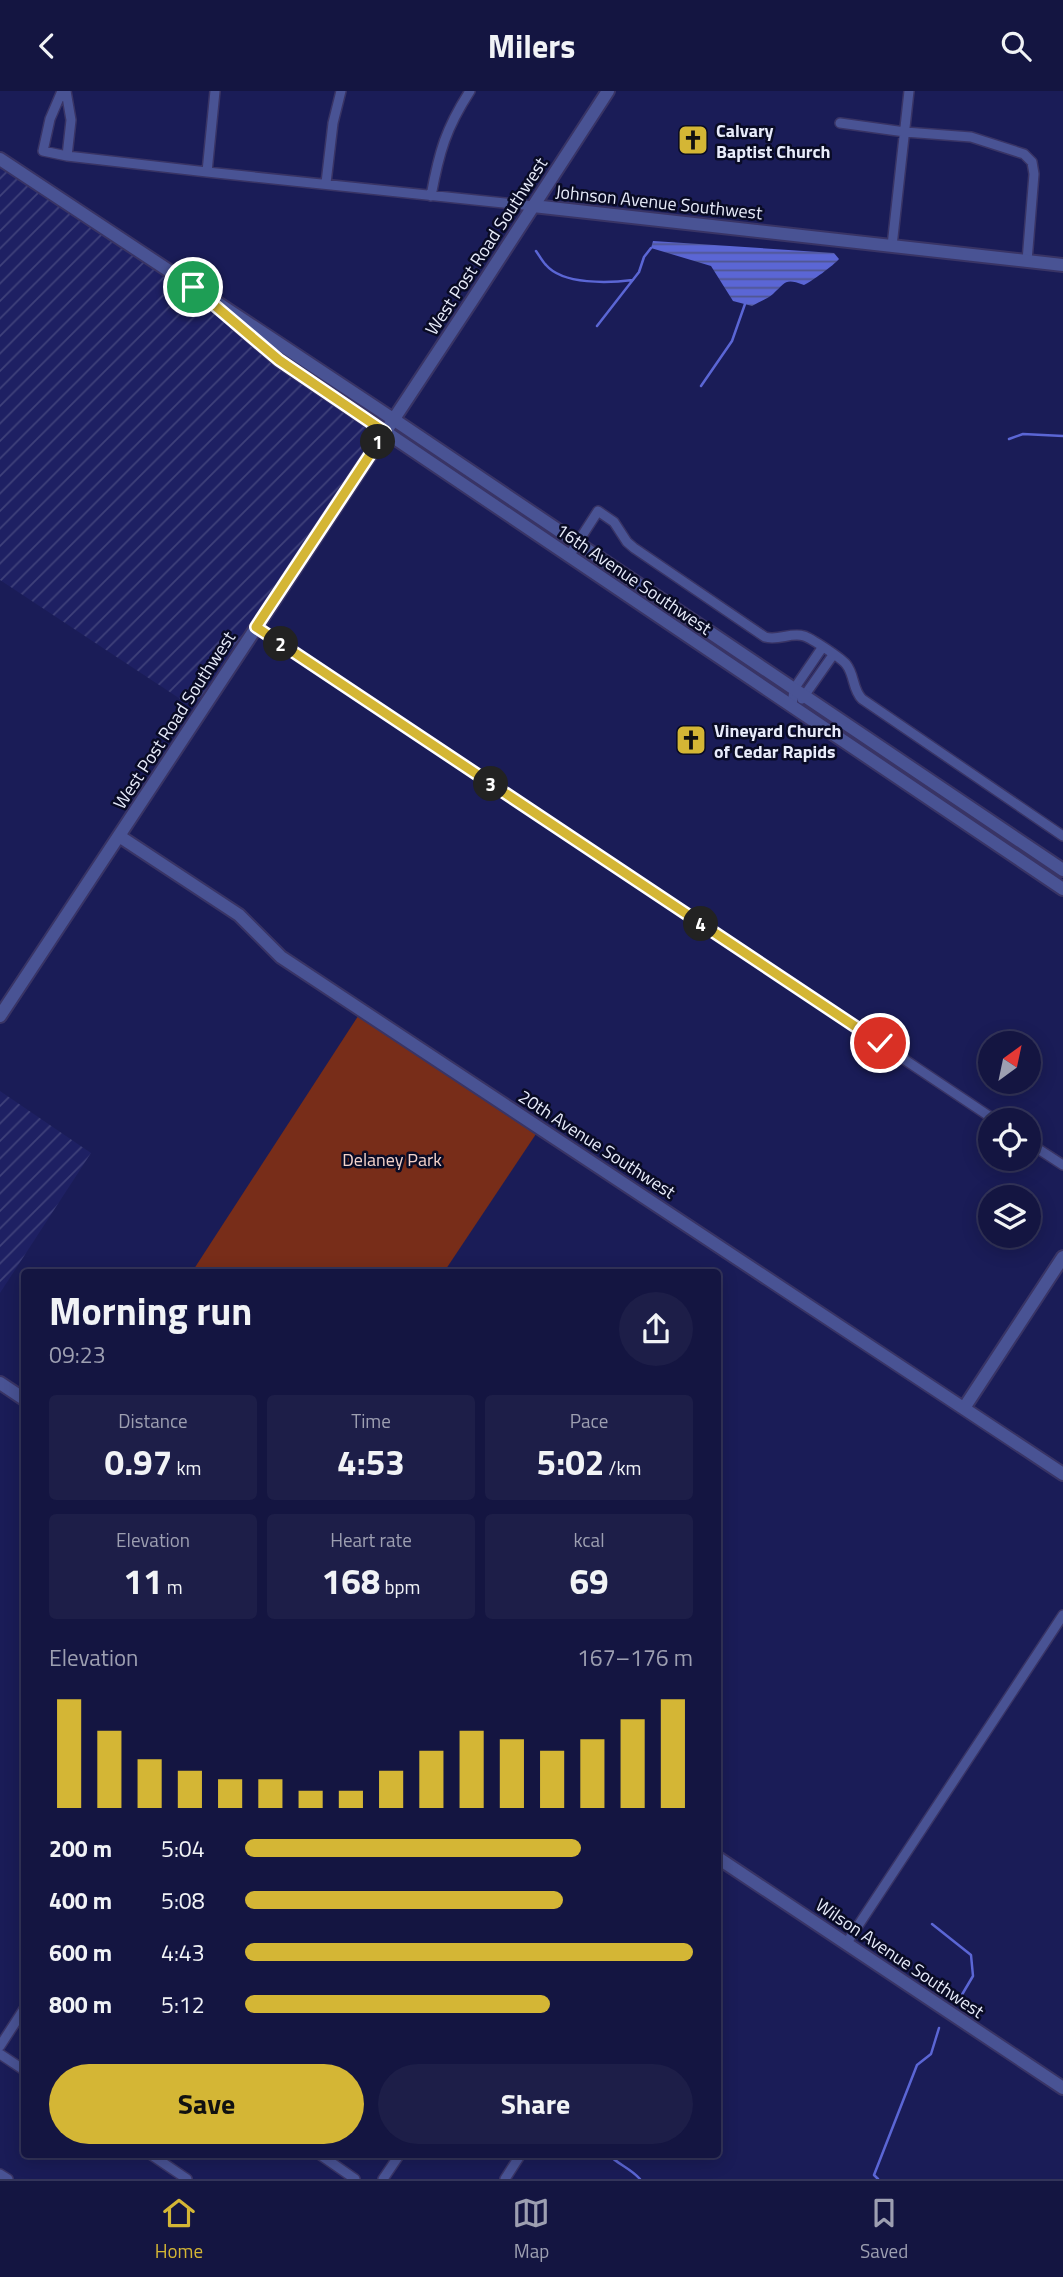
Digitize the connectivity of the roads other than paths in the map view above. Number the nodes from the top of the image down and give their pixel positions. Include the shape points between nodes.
1 (64, 91) edge
2 (215, 91) edge
3 (341, 91) edge
4 (470, 91) edge
5 (608, 91) edge
6 (909, 91) edge
7 (840, 123) dead end
8 (905, 132) junction
9 (67, 156) junction
10 (0, 159) edge
11 (207, 172) junction
12 (326, 183) junction
13 (431, 195) junction
14 (533, 206) junction
15 (891, 246) junction
16 (1027, 261) junction
17 (1063, 265) edge
18 (193, 287) junction
19 (393, 419) junction
20 (385, 432) junction
21 (577, 543) junction
22 (569, 555) junction
23 (256, 627) junction
24 (822, 648) junction
25 (833, 655) junction
26 (800, 693) junction
27 (792, 706) junction
28 (119, 836) junction
29 (1063, 836) edge
30 (1063, 870) edge
31 (1063, 889) edge
32 (0, 1016) edge
33 (978, 1109) edge
34 (1041, 1151) edge
35 (1063, 1165) edge
36 (1063, 1258) edge
37 (0, 1383) edge
38 (21, 1397) edge
39 (964, 1408) junction
40 (1063, 1474) edge
41 (1063, 1615) edge
42 (721, 1861) edge
43 (846, 1944) junction
44 (21, 2014) edge
45 (0, 2046) edge
46 (0, 2054) edge
47 (21, 2068) edge
48 (1063, 2088) edge
49 (156, 2158) edge
50 (325, 2158) edge
51 (397, 2158) edge
52 (518, 2158) edge
53 (0, 2174) edge
54 (8, 2179) edge
55 (187, 2179) edge
56 (355, 2179) edge
57 (383, 2179) edge
58 (505, 2179) edge

1 - 9 street via 71,120
1 - 9 street, Johnson Avenue Southwest via 50,119 43,151
2 - 11 street
3 - 12 street
4 - 13 street via 443,139
5 - 14 street, West Post Road Southwest
6 - 8 street
7 - 8 street
8 - 15 street
8 - 16 street via 971,137 1024,154 1032,162
9 - 11 street, Johnson Avenue Southwest
10 - 18 street, 16th Avenue Southwest
11 - 12 street, Johnson Avenue Southwest
12 - 13 street, Johnson Avenue Southwest
13 - 14 street, Johnson Avenue Southwest
14 - 15 street, Johnson Avenue Southwest
14 - 19 street, West Post Road Southwest
15 - 16 street, Johnson Avenue Southwest
16 - 17 street, Johnson Avenue Southwest
18 - 19 street, 16th Avenue Southwest
18 - 20 street, 16th Avenue Southwest via 279,360
19 - 20 street, West Post Road Southwest
19 - 21 street, 16th Avenue Southwest
20 - 22 street, 16th Avenue Southwest
20 - 23 street, West Post Road Southwest
21 - 22 street
21 - 24 street via 598,511 614,522 634,548 765,636 804,636
21 - 26 street, 16th Avenue Southwest
22 - 27 street, 16th Avenue Southwest
23 - 28 street, West Post Road Southwest
23 - 33 street
24 - 25 street
24 - 26 street
25 - 26 street
25 - 29 street via 845,663 862,699
26 - 27 street
26 - 30 street, 16th Avenue Southwest
27 - 31 street, 16th Avenue Southwest
28 - 32 street, West Post Road Southwest
28 - 39 street, 20th Avenue Southwest via 239,915 281,957
34 - 35 street
36 - 39 street
37 - 38 street
39 - 40 street, 20th Avenue Southwest
41 - 43 street
42 - 43 street, Wilson Avenue Southwest
43 - 48 street, Wilson Avenue Southwest
44 - 45 street
46 - 47 street
49 - 55 street
50 - 56 street
51 - 57 street
52 - 58 street
53 - 54 street

